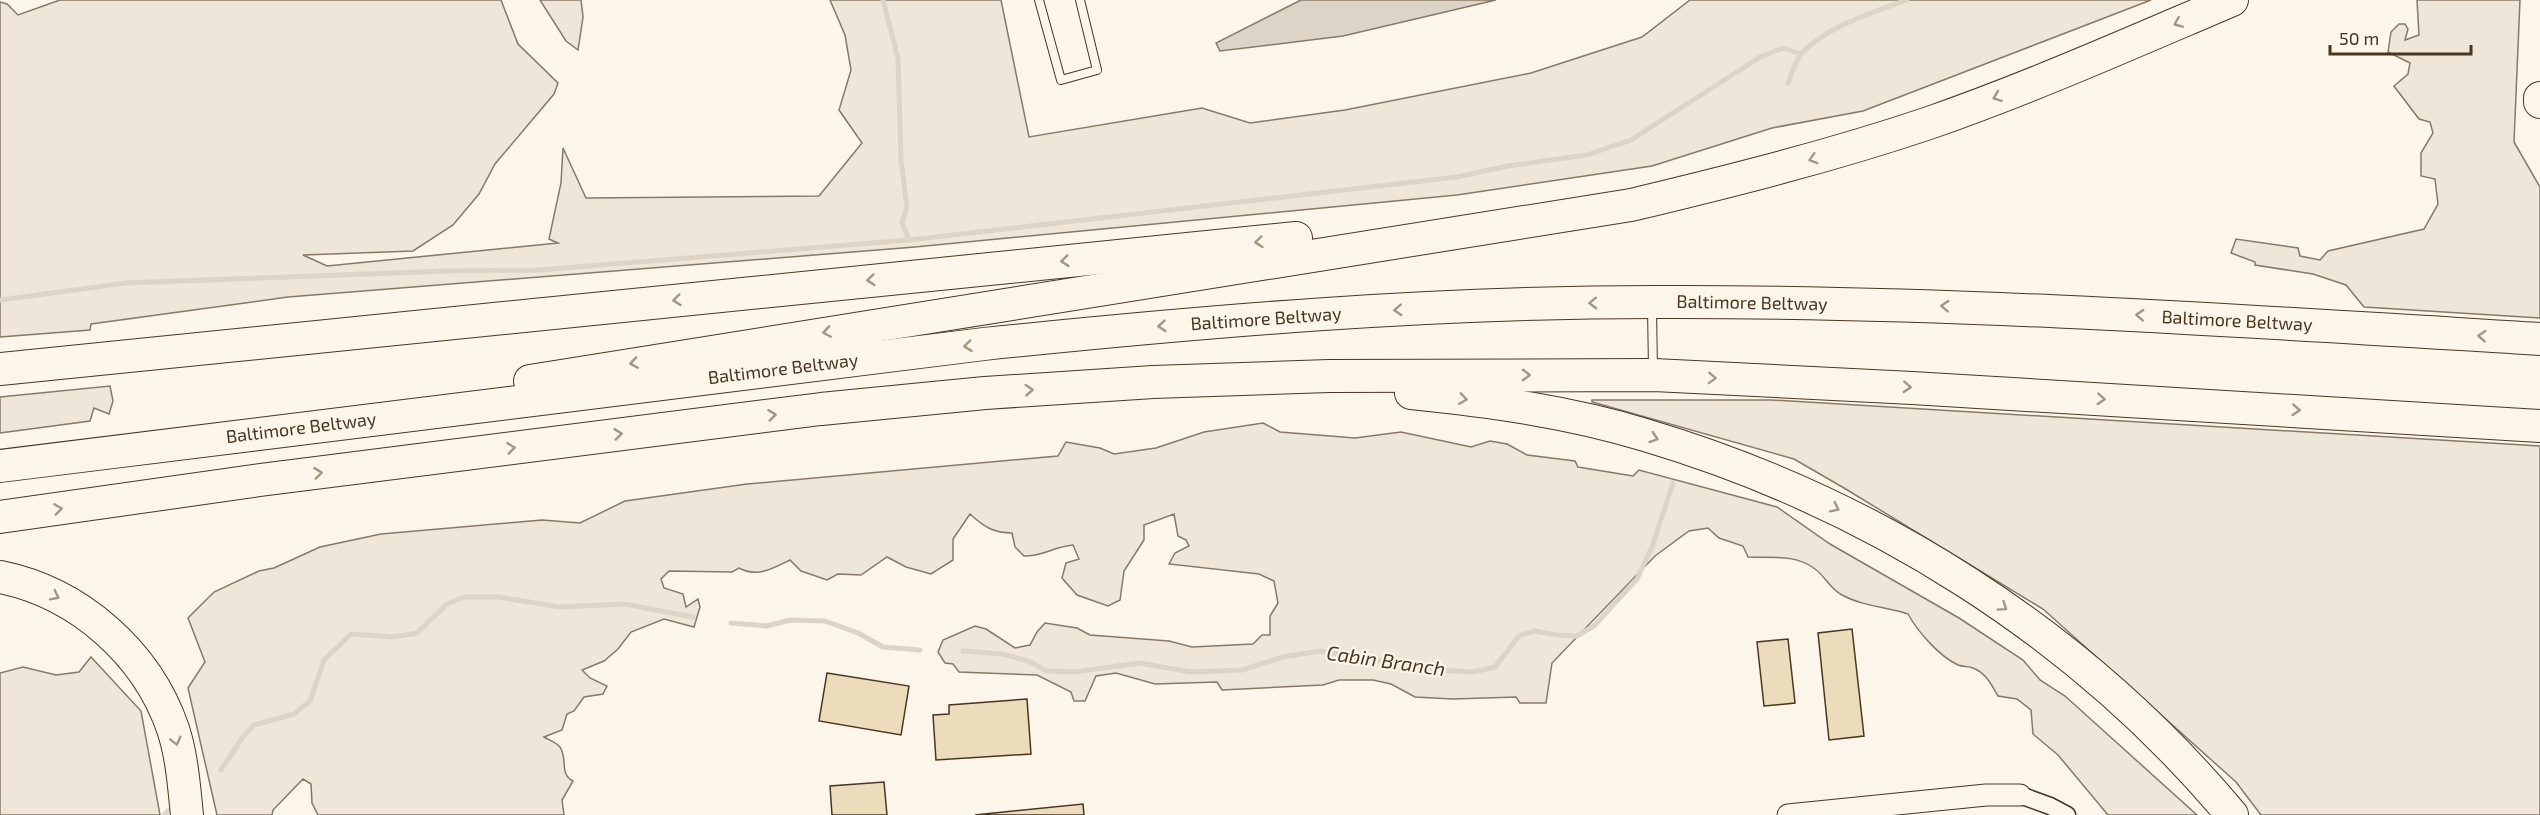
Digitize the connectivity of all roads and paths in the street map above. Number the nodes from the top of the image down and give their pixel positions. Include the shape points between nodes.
1 (1039, 0) edge
2 (1080, 0) edge
3 (2232, 0) edge
4 (1631, 205) junction
5 (1651, 302) junction
6 (2540, 339) edge
7 (0, 369) edge
8 (1654, 375) junction
9 (1153, 382) junction
10 (2540, 426) edge
11 (252, 433) junction
12 (0, 466) edge
13 (0, 518) edge
14 (0, 577) edge
15 (2020, 795) joint
16 (2066, 814) edge
17 (187, 815) edge
18 (1788, 815) edge
19 (2232, 815) edge

1 - 2 lane via 1061,80 1097,70
3 -> 4 highway via 2063,72 1929,123 1806,161
4 -> 7 highway
4 -> 11 highway via 587,370
6 -> 5 highway, Baltimore Beltway via 1917,305
5 - 8 lane
5 -> 11 highway, Baltimore Beltway via 1327,314 1148,328
9 -> 8 highway via 1329,376
8 -> 10 highway
13 -> 9 highway via 260,480 821,409
9 -> 19 highway via 1394,392 1513,406 1645,435 1806,494 1954,572 2025,622 2163,739
11 - 12 highway, Baltimore Beltway
14 -> 17 highway via 52,594 86,614 118,640 142,669 160,697 173,730
15 - 16 street
15 - 18 street

